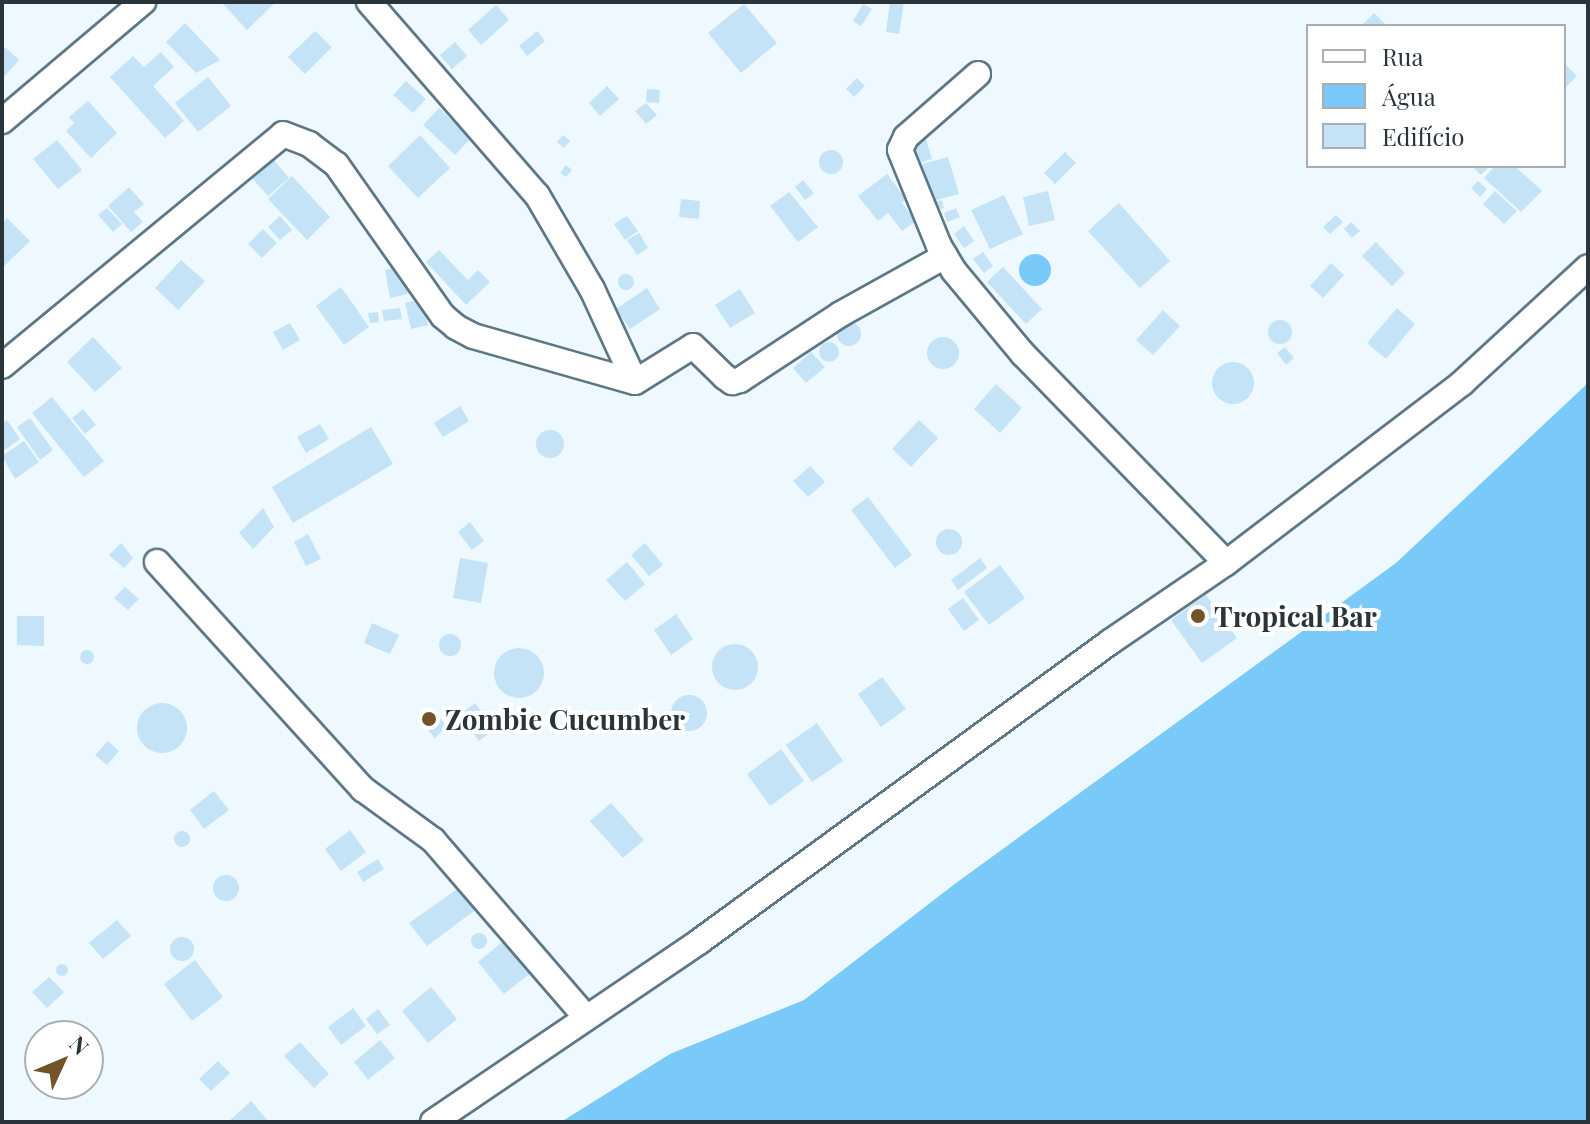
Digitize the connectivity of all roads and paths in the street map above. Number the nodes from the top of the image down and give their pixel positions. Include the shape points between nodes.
1 (143, 2) edge
2 (369, 2) edge
3 (978, 74) dead end
4 (2, 121) edge
5 (945, 256) junction
6 (1588, 267) edge
7 (2, 366) edge
8 (635, 382) junction
9 (157, 562) dead end
10 (1226, 563) junction
11 (585, 1016) junction
12 (433, 1122) edge

1 - 4 street
2 - 8 street via 537,195 592,289
3 - 5 street via 906,137 900,150
5 - 8 street via 841,314 740,380 725,377 693,346
5 - 10 street via 1023,354
6 - 10 street via 1462,383
7 - 8 street via 283,134 309,144 336,164 456,327
9 - 11 street via 363,789 433,840
10 - 11 street via 700,941
11 - 12 street

